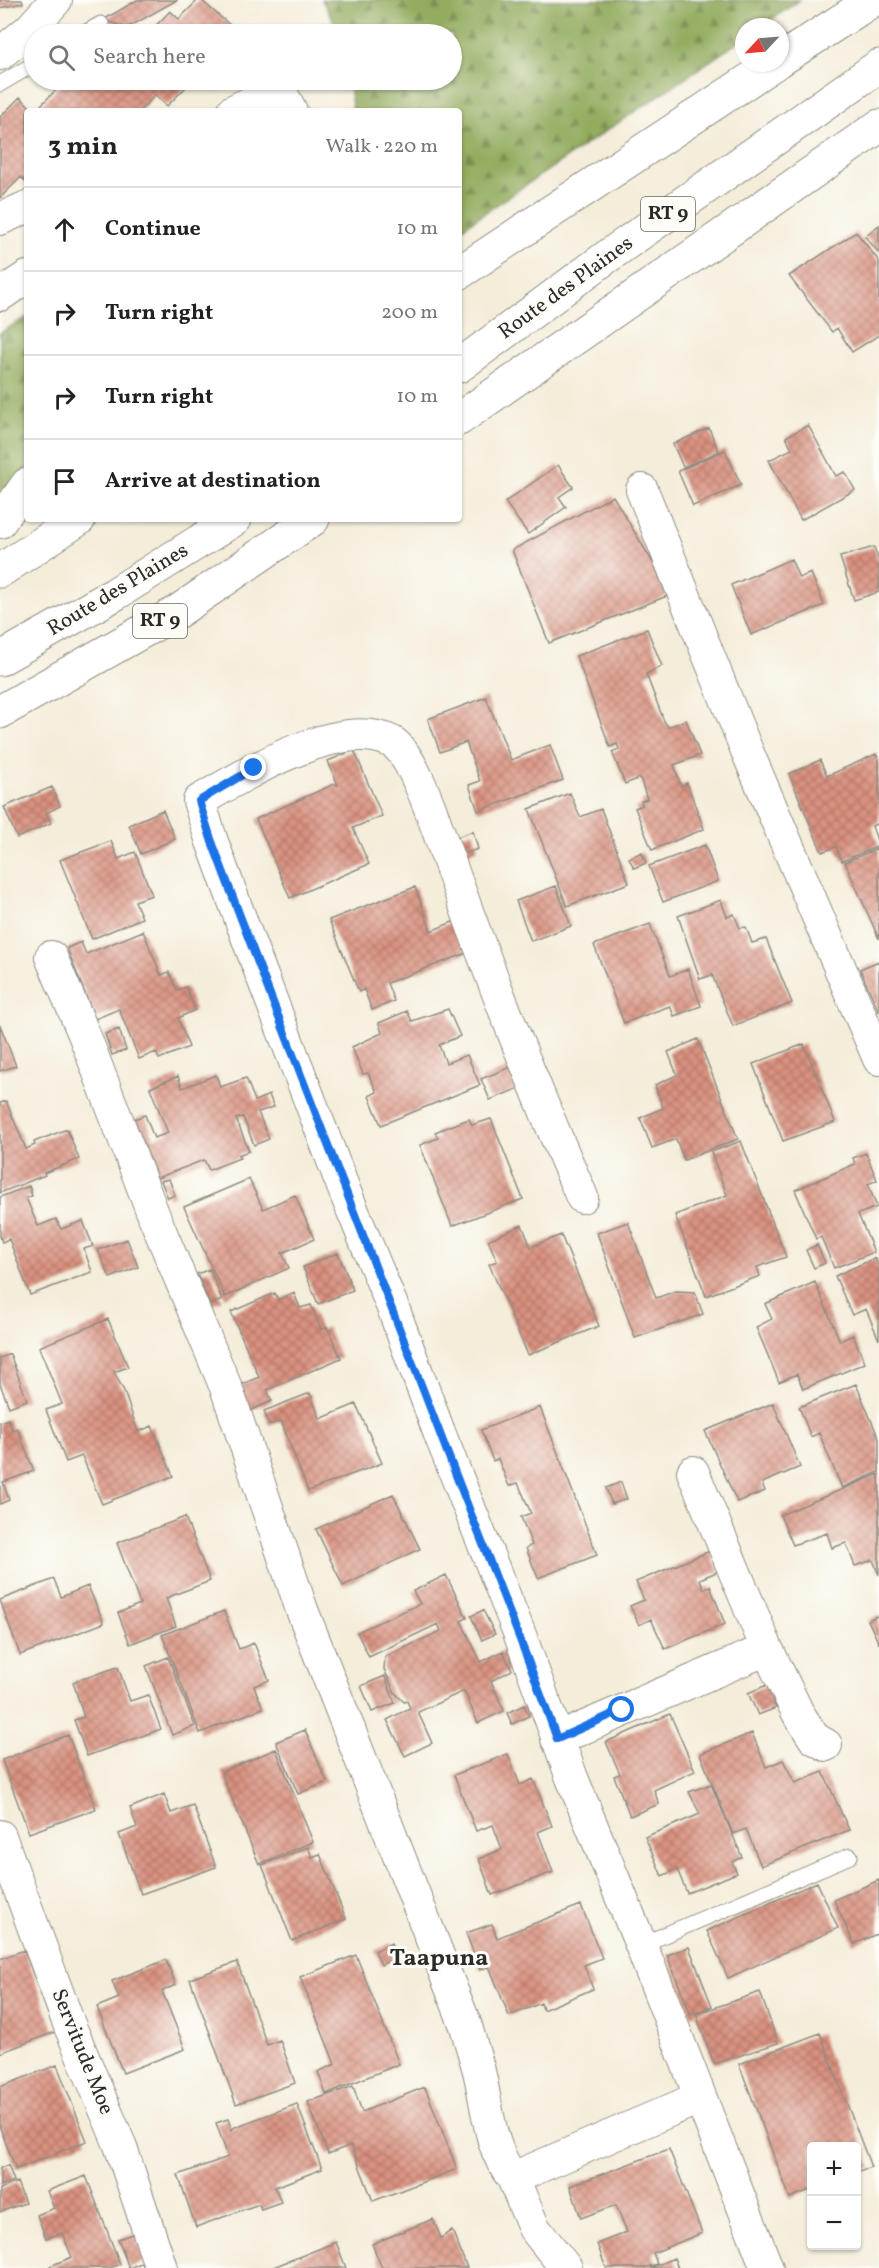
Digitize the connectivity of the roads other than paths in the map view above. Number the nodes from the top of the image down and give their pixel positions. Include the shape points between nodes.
1 (56, 0) edge
2 (873, 0) edge
3 (34, 24) edge
4 (24, 34) edge
5 (0, 54) edge
6 (789, 54) edge
7 (879, 66) edge
8 (24, 70) edge
9 (761, 72) edge
10 (0, 84) edge
11 (240, 108) edge
12 (289, 108) edge
13 (879, 126) edge
14 (24, 208) edge
15 (0, 219) edge
16 (462, 271) edge
17 (24, 280) edge
18 (0, 294) edge
19 (462, 364) edge
20 (462, 417) edge
21 (24, 488) edge
22 (642, 490) dead end
23 (0, 522) edge
24 (75, 522) edge
25 (230, 522) edge
26 (309, 522) edge
27 (0, 571) edge
28 (0, 659) edge
29 (0, 712) edge
30 (51, 957) dead end
31 (879, 1059) edge
32 (582, 1197) dead end
33 (693, 1472) dead end
34 (767, 1649) junction
35 (557, 1739) junction
36 (826, 1745) dead end
37 (0, 1836) edge
38 (850, 1856) dead end
39 (641, 1945) junction
40 (699, 2098) junction
41 (513, 2178) junction
42 (161, 2268) edge
43 (566, 2268) edge
44 (767, 2268) edge

1 - 3 street
2 - 6 main road
4 - 5 street
7 - 19 main road, Route des Plaines / RT 9
8 - 10 lane
9 - 16 main road
11 - 12 street via 282,94
13 - 20 main road, RT 9
14 - 15 street
17 - 18 street
21 - 23 street
22 - 31 street via 747,751
24 - 27 main road
25 - 28 main road, Route des Plaines / RT 9
26 - 29 main road, RT 9 via 177,612
30 - 41 street via 226,1390 302,1610 466,2026 498,2155
32 - 35 street via 542,1106 435,822 403,752 392,741 367,735 330,738 254,768 199,801 345,1192 520,1635
33 - 34 street
34 - 35 street
34 - 36 street via 798,1713 814,1738
35 - 39 street
37 - 42 street, Servitude Moe via 69,2024 120,2145
38 - 39 lane
39 - 40 street
40 - 41 street
40 - 44 street
41 - 43 street via 534,2228

